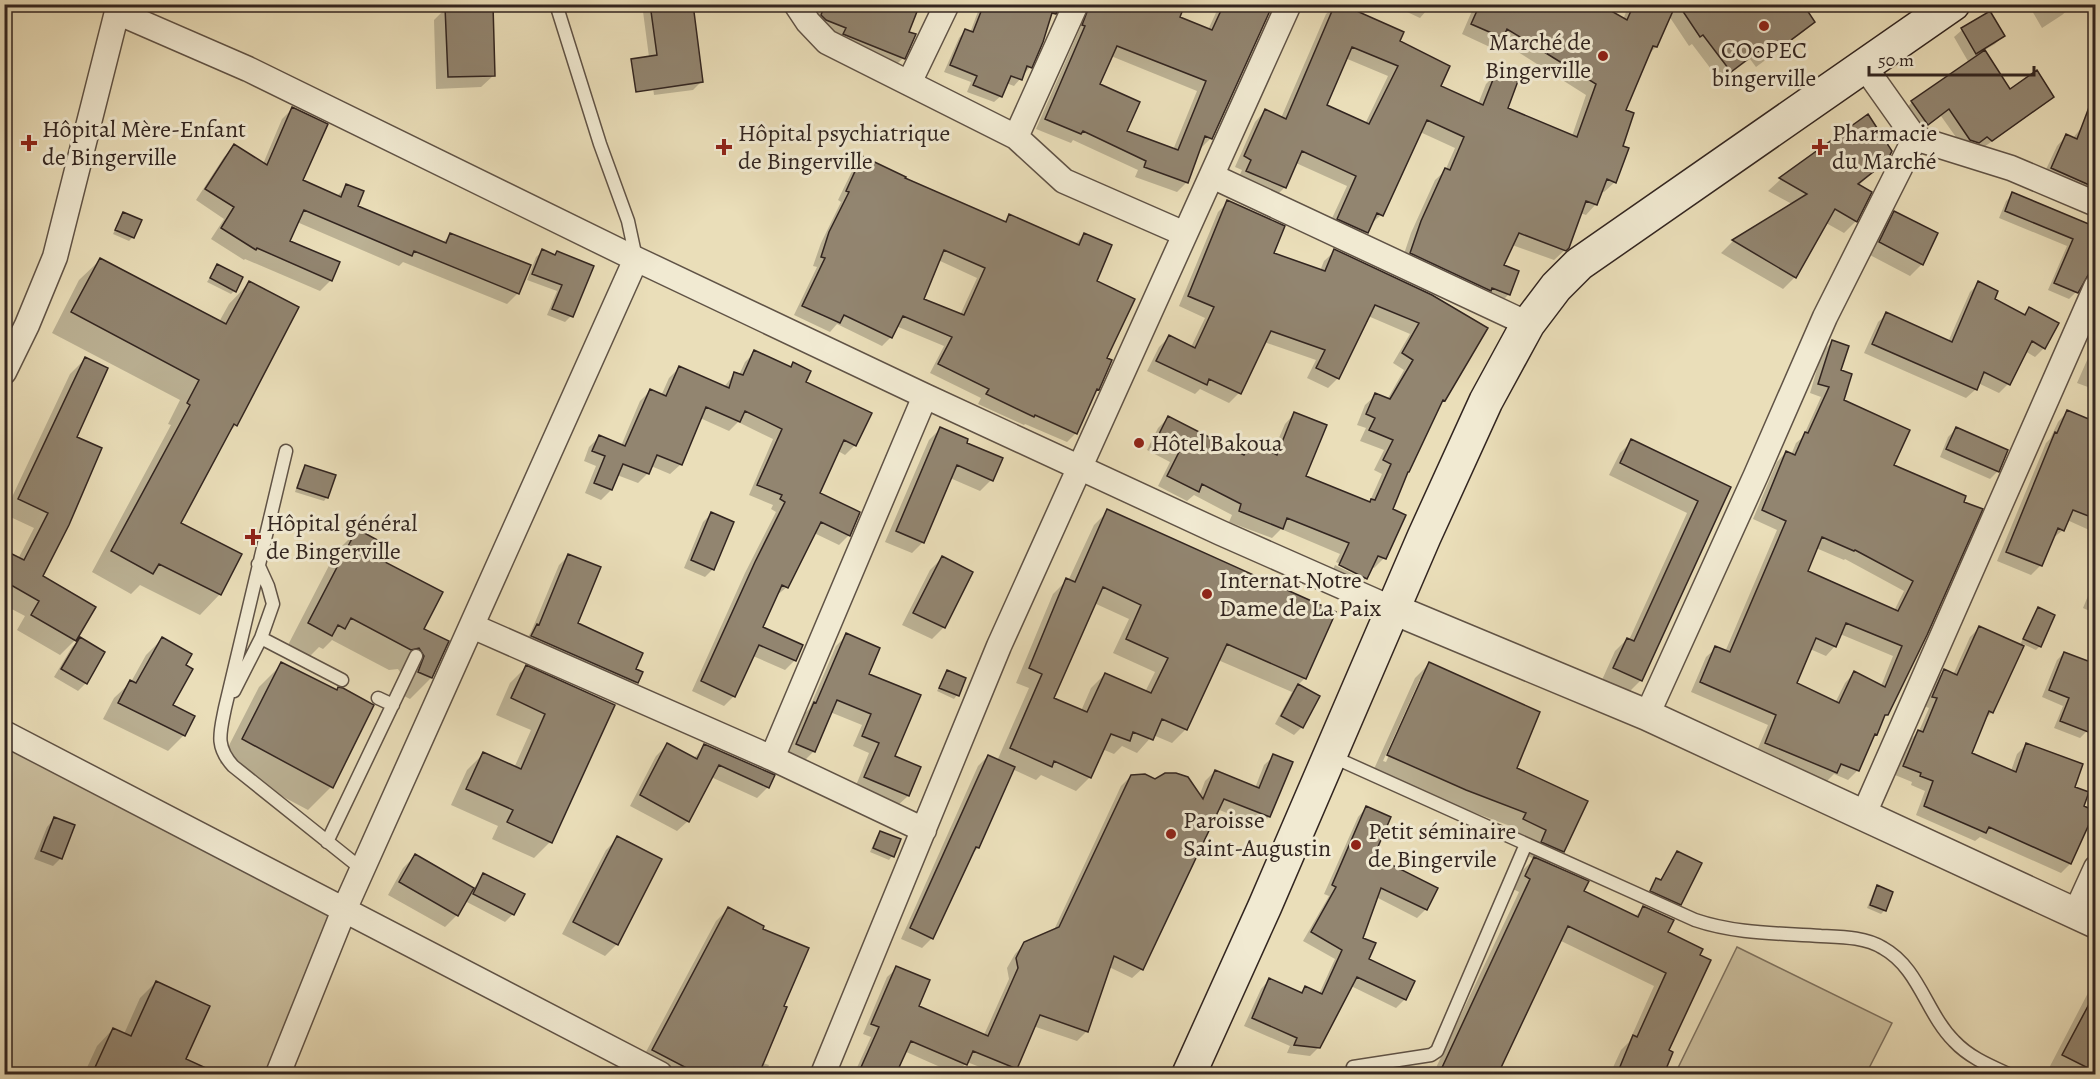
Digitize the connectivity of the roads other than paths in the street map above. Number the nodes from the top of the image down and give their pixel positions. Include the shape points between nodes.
1 (556, 4) edge
2 (796, 4) edge
3 (947, 4) edge
4 (1076, 4) edge
5 (1289, 4) edge
6 (1953, 4) edge
7 (118, 8) edge
8 (1864, 66) junction
9 (909, 83) junction
10 (1016, 137) junction
11 (1915, 138) junction
12 (1212, 176) junction
13 (2096, 204) edge
14 (1185, 234) junction
15 (636, 259) junction
16 (2096, 287) edge
17 (1528, 324) junction
18 (4, 372) edge
19 (925, 396) junction
20 (286, 451) dead end
21 (1080, 469) junction
22 (258, 564) junction
23 (1393, 609) junction
24 (472, 626) junction
25 (261, 638) junction
26 (416, 656) dead end
27 (342, 680) dead end
28 (378, 698) dead end
29 (393, 705) junction
30 (225, 708) junction
31 (1647, 715) junction
32 (4, 733) edge
33 (1330, 756) junction
34 (772, 758) junction
35 (1863, 816) junction
36 (924, 830) junction
37 (327, 842) junction
38 (1526, 844) junction
39 (2096, 868) edge
40 (363, 870) junction
41 (344, 910) junction
42 (2085, 918) edge
43 (1353, 1066) dead end
44 (278, 1074) edge
45 (660, 1074) edge
46 (823, 1074) edge
47 (1189, 1074) edge
48 (2008, 1074) edge

1 - 15 lane via 628,221
2 - 9 street via 827,42
3 - 9 street
4 - 10 street
5 - 12 street
6 - 8 main road
7 - 15 street
7 - 18 street via 55,257
8 - 11 street
8 - 17 main road via 1579,264
9 - 10 street
10 - 14 street via 1064,181
11 - 13 street via 2010,168
11 - 31 street via 1825,317
12 - 14 street
12 - 17 street
14 - 21 street
15 - 19 street
15 - 24 street
16 - 35 street
17 - 23 main road via 1486,401
19 - 21 street
19 - 34 street
20 - 22 lane
21 - 23 street
21 - 36 street via 999,646
22 - 25 lane via 273,604
22 - 30 lane
23 - 31 street
23 - 33 main road
24 - 34 street
24 - 40 street
25 - 27 lane
25 - 30 lane
26 - 29 lane
28 - 29 lane
29 - 37 lane
30 - 37 lane via 219,736 225,758
31 - 35 street
32 - 41 street
33 - 38 lane
33 - 47 main road
34 - 36 street
35 - 42 street
36 - 46 street
37 - 40 lane
38 - 43 lane via 1437,1051
38 - 48 lane via 1714,927 1845,937 1881,946 1898,957 1908,970 1952,1040 1967,1053
39 - 42 street
40 - 41 street
41 - 44 street
41 - 45 street

